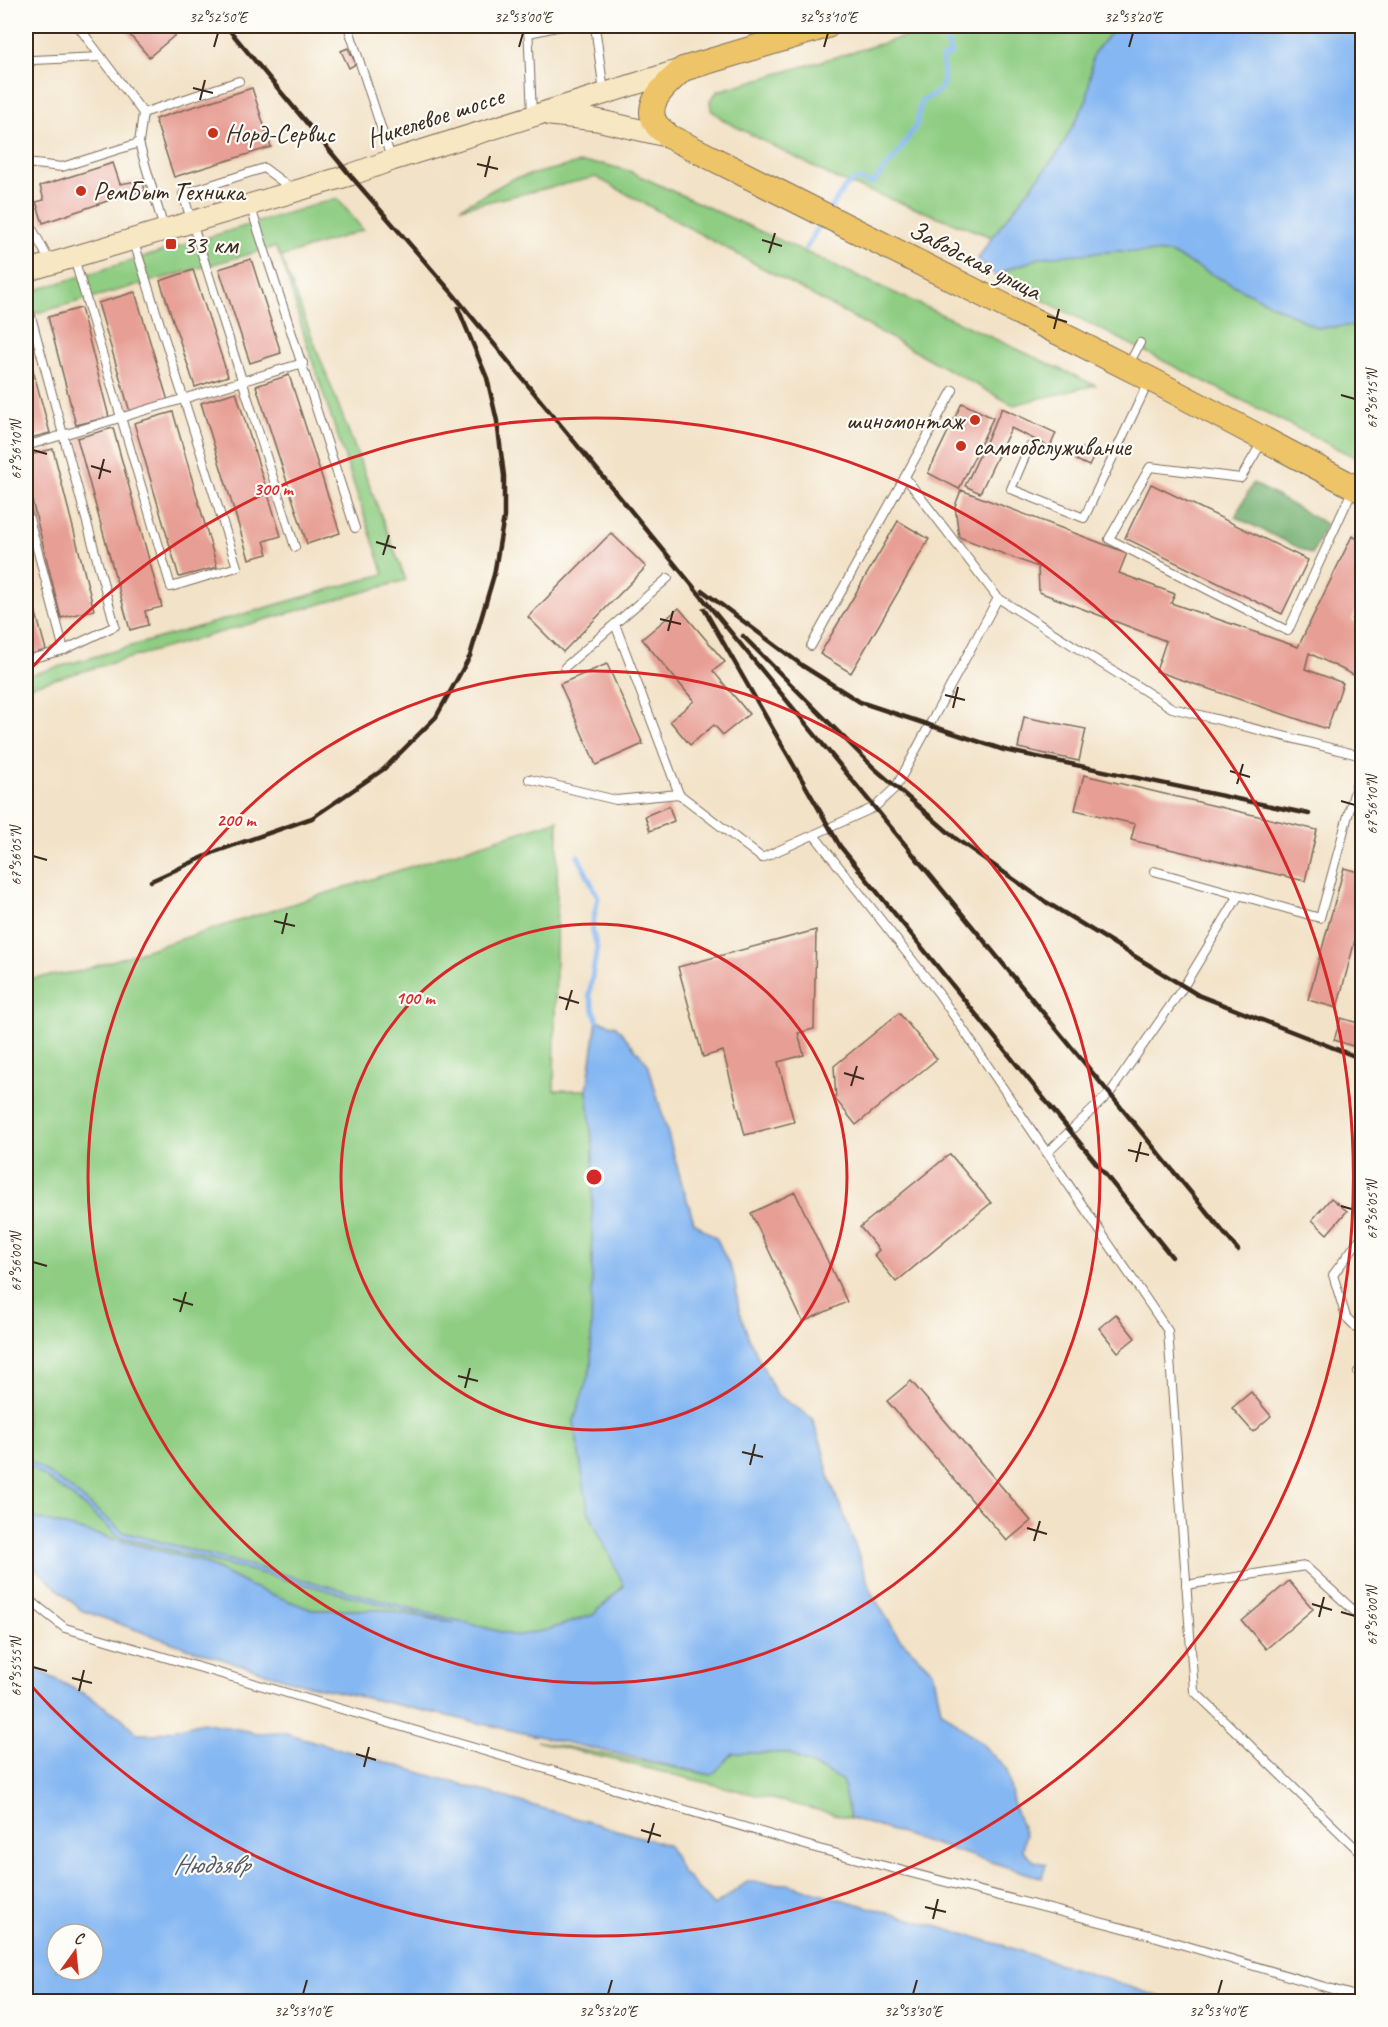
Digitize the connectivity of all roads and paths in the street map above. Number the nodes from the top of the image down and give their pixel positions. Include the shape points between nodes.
1 (78, 26) edge
2 (348, 26) edge
3 (561, 26) edge
4 (595, 26) edge
5 (827, 26) edge
6 (528, 29) edge
7 (101, 57) junction
8 (26, 67) edge
9 (683, 69) junction
10 (239, 81) dead end
11 (604, 93) junction
12 (143, 113) junction
13 (534, 115) junction
14 (670, 137) junction
15 (140, 143) junction
16 (392, 160) junction
17 (26, 163) edge
18 (295, 192) junction
19 (250, 203) junction
20 (26, 217) edge
21 (192, 221) junction
22 (164, 229) junction
23 (132, 238) junction
24 (74, 256) junction
25 (51, 264) junction
26 (26, 271) edge
27 (26, 298) edge
28 (1140, 343) dead end
29 (303, 363) junction
30 (1127, 368) junction
31 (1150, 380) junction
32 (242, 381) junction
33 (953, 390) dead end
34 (183, 399) junction
35 (121, 418) junction
36 (63, 435) junction
37 (1263, 438) junction
38 (26, 446) edge
39 (1029, 447) dead end
40 (905, 477) junction
41 (1358, 489) edge
42 (26, 507) edge
43 (355, 528) dead end
44 (295, 547) dead end
45 (668, 578) dead end
46 (998, 598) junction
47 (615, 624) junction
48 (811, 646) dead end
49 (64, 650) junction
50 (26, 660) edge
51 (565, 667) dead end
52 (1362, 756) edge
53 (1362, 764) edge
54 (529, 779) dead end
55 (679, 794) junction
56 (814, 835) junction
57 (1154, 871) dead end
58 (1239, 895) junction
59 (1047, 1153) junction
60 (1362, 1236) edge
61 (1362, 1333) edge
62 (1186, 1585) junction
63 (26, 1597) edge
64 (1362, 1618) edge
65 (1362, 1854) edge
66 (1362, 1998) edge

1 - 7 lane
2 - 16 lane
3 - 6 lane
4 - 11 lane
5 - 9 main road, Никелевое шоссе
6 - 13 lane
7 - 8 lane via 33,60
7 - 12 lane
9 - 11 main road, Никелевое шоссе
9 - 14 main road, Заводская улица via 656,98 652,112 656,124
10 - 12 lane
11 - 13 main road, Никелевое шоссе
12 - 15 lane
13 - 14 main road via 576,116
13 - 16 main road, Никелевое шоссе
14 - 30 main road, Заводская улица
15 - 17 lane via 62,167
15 - 22 lane
16 - 18 main road, Никелевое шоссе
18 - 19 main road, Никелевое шоссе
18 - 21 lane via 264,168 183,194
19 - 21 main road, Никелевое шоссе
19 - 29 lane
20 - 25 lane
21 - 22 main road, Никелевое шоссе
21 - 32 lane
22 - 23 main road, Никелевое шоссе
23 - 24 main road, Никелевое шоссе
23 - 34 lane
24 - 25 main road, Никелевое шоссе
24 - 35 lane
25 - 26 main road, Никелевое шоссе
27 - 36 lane
28 - 30 lane
29 - 32 lane
29 - 43 lane
30 - 31 main road, Заводская улица
31 - 37 main road, Заводская улица
31 - 39 lane via 1084,518 1011,489
32 - 34 lane
32 - 44 lane
33 - 40 lane
34 - 35 lane
34 - 35 lane via 237,567 171,587
35 - 36 lane
36 - 38 lane
36 - 49 lane via 116,626
37 - 41 main road, Заводская улица
37 - 41 lane via 1241,478 1150,467 1109,539 1288,631
40 - 46 lane
40 - 48 lane
42 - 49 lane
45 - 47 lane
46 - 52 lane via 1172,708
46 - 56 lane via 897,787 875,807
47 - 51 lane
47 - 55 lane
49 - 50 lane
53 - 58 lane via 1320,918
54 - 55 lane via 616,800
55 - 56 lane via 762,858
56 - 59 lane via 939,994
57 - 58 lane
58 - 59 lane via 1184,986 1110,1093
59 - 62 lane via 1168,1330
60 - 61 lane via 1333,1275 1346,1317
62 - 64 lane via 1305,1566
62 - 65 lane via 1194,1691
63 - 66 lane via 65,1628 819,1849 1150,1935

